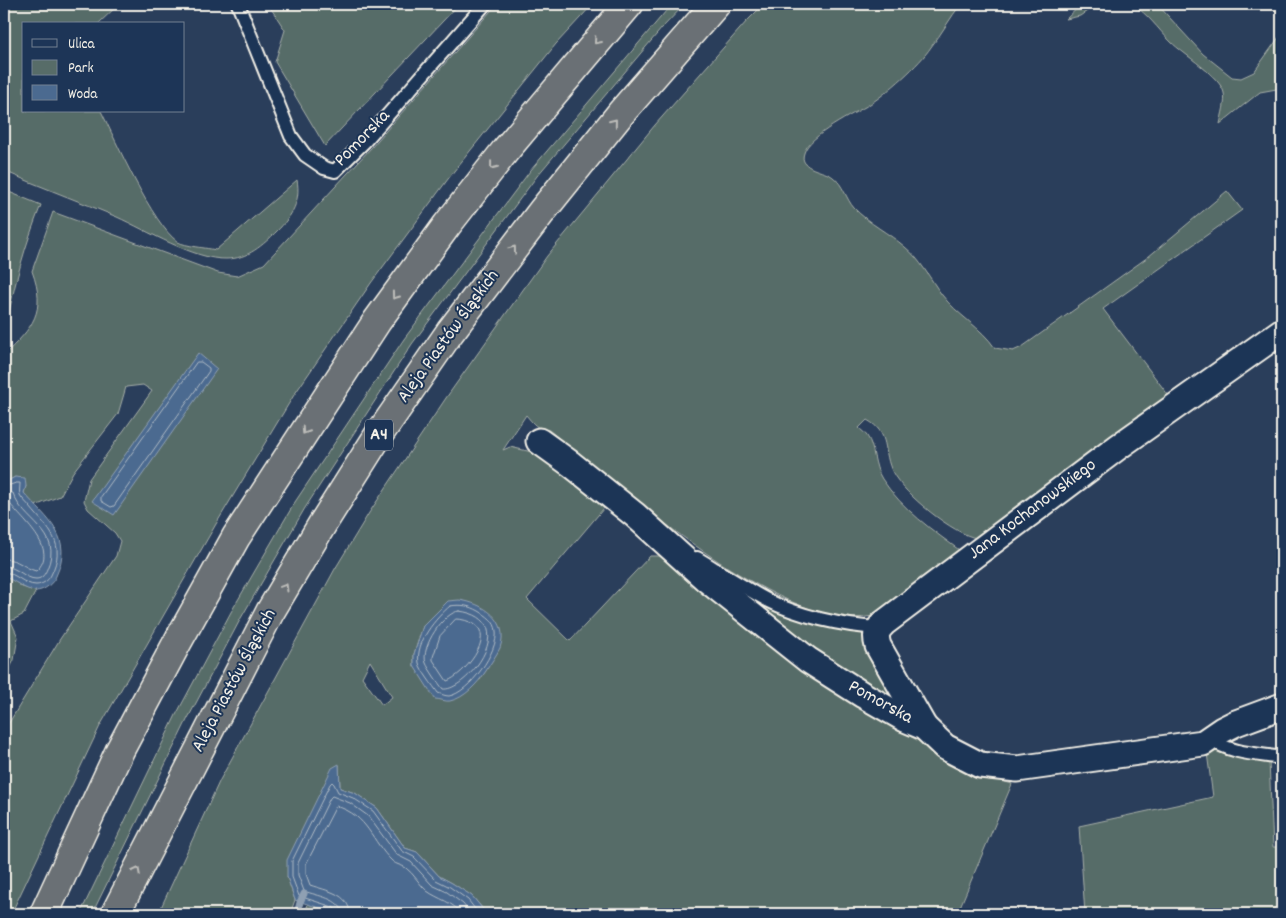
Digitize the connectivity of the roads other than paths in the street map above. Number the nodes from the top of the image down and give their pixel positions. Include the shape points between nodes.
1 (238, 4) edge
2 (485, 4) edge
3 (629, 4) edge
4 (716, 4) edge
5 (1282, 332) edge
6 (539, 442) dead end
7 (654, 532) junction
8 (879, 628) junction
9 (1282, 706) edge
10 (924, 727) junction
11 (1210, 739) junction
12 (1282, 758) edge
13 (44, 914) edge
14 (115, 914) edge

1 - 2 lane, Pomorska via 291,136 305,156 334,171 364,142
3 -> 13 highway via 447,225 377,321 236,537 120,750
14 -> 4 highway, Aleja Piastów Śląskich / A4 via 270,612 378,436 450,332 543,210 621,113
5 - 8 street, Jana Kochanowskiego via 1118,447
6 - 7 street, Pomorska
7 - 8 lane via 768,600 842,624
7 - 10 street, Pomorska via 706,579 808,660 905,719
8 - 10 street via 876,636 878,646
9 - 11 street, Pomorska via 1236,723
10 - 11 street, Pomorska via 946,747 980,765 1017,769 1203,743
11 - 12 lane via 1231,750

